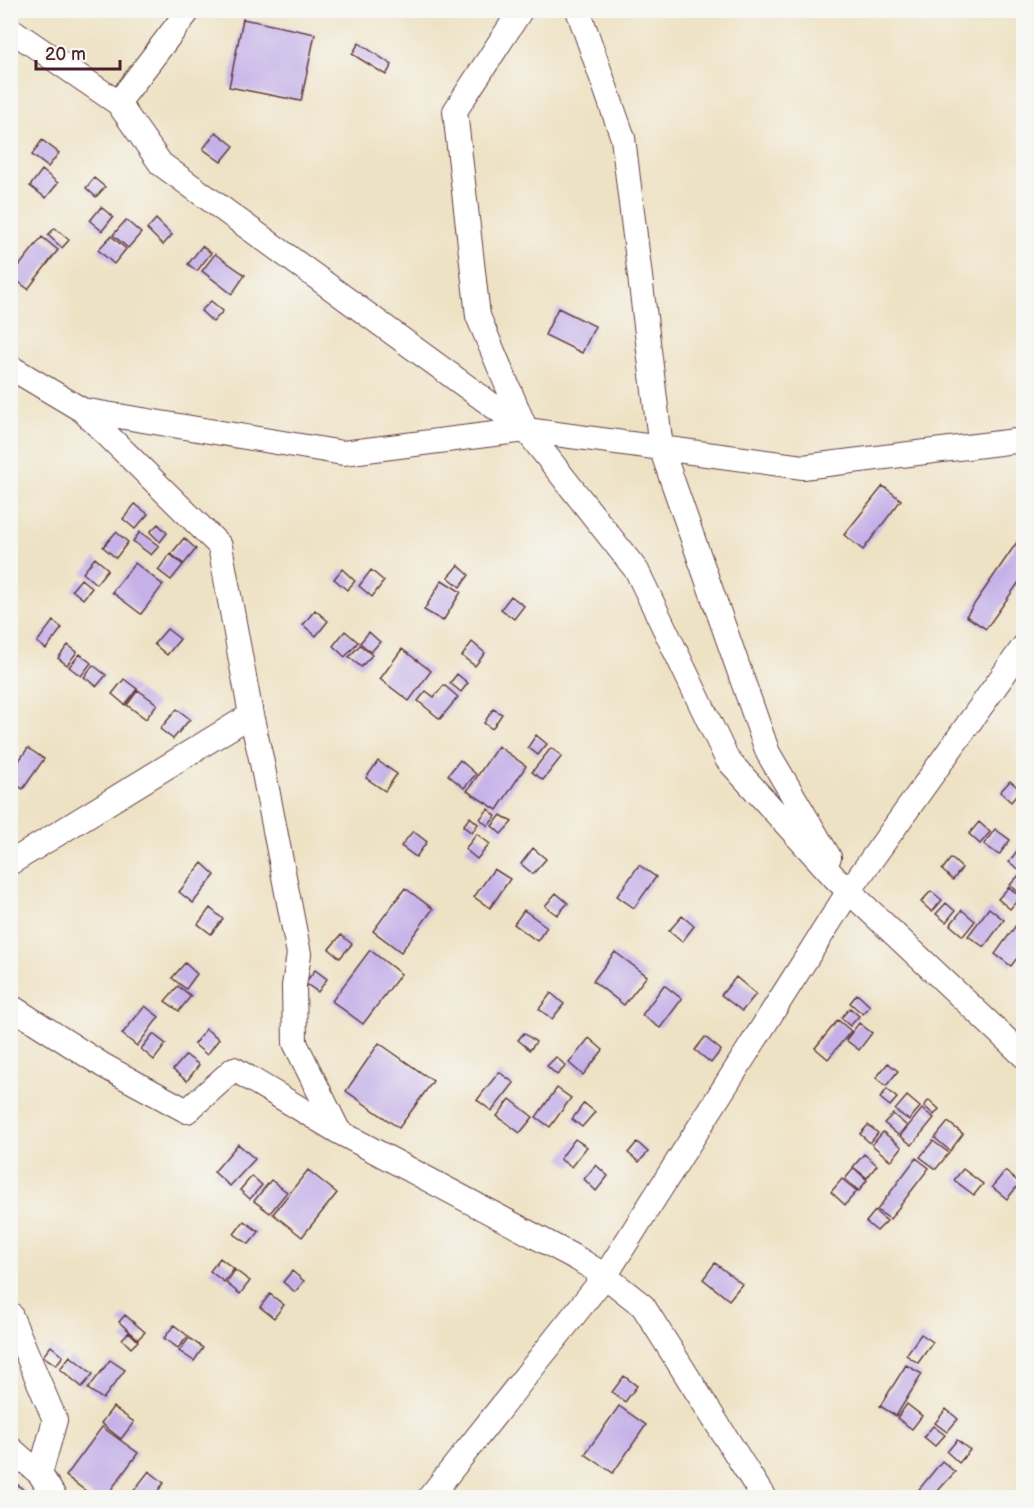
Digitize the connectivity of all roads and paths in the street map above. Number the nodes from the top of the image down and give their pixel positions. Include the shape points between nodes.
1 (189, 10) edge
2 (521, 10) edge
3 (578, 10) edge
4 (10, 29) edge
5 (118, 104) junction
6 (10, 368) edge
7 (82, 410) junction
8 (526, 430) junction
9 (1023, 440) edge
10 (661, 448) junction
11 (1023, 646) edge
12 (251, 715) junction
13 (10, 863) edge
14 (849, 891) junction
15 (10, 1006) edge
16 (1023, 1056) edge
17 (339, 1132) junction
18 (605, 1276) junction
19 (10, 1314) edge
20 (10, 1448) edge
21 (40, 1474) junction
22 (55, 1497) edge
23 (429, 1497) edge
24 (764, 1497) edge

1 - 5 street
2 - 8 street via 455,111 478,316
3 - 10 street via 623,138
4 - 5 street
5 - 8 street via 161,164
6 - 7 street
7 - 8 street via 343,453
7 - 12 street via 220,546
8 - 10 street
8 - 14 street via 637,571 727,759
9 - 10 street via 803,467
10 - 14 street via 768,753
11 - 14 street
12 - 13 street
12 - 17 street via 299,954 294,986 295,1042
14 - 16 street
14 - 18 street
15 - 17 street via 104,1066 188,1111 234,1069
17 - 18 street
18 - 23 street
18 - 24 street via 643,1306
19 - 21 street via 55,1420
20 - 21 street
21 - 22 street

